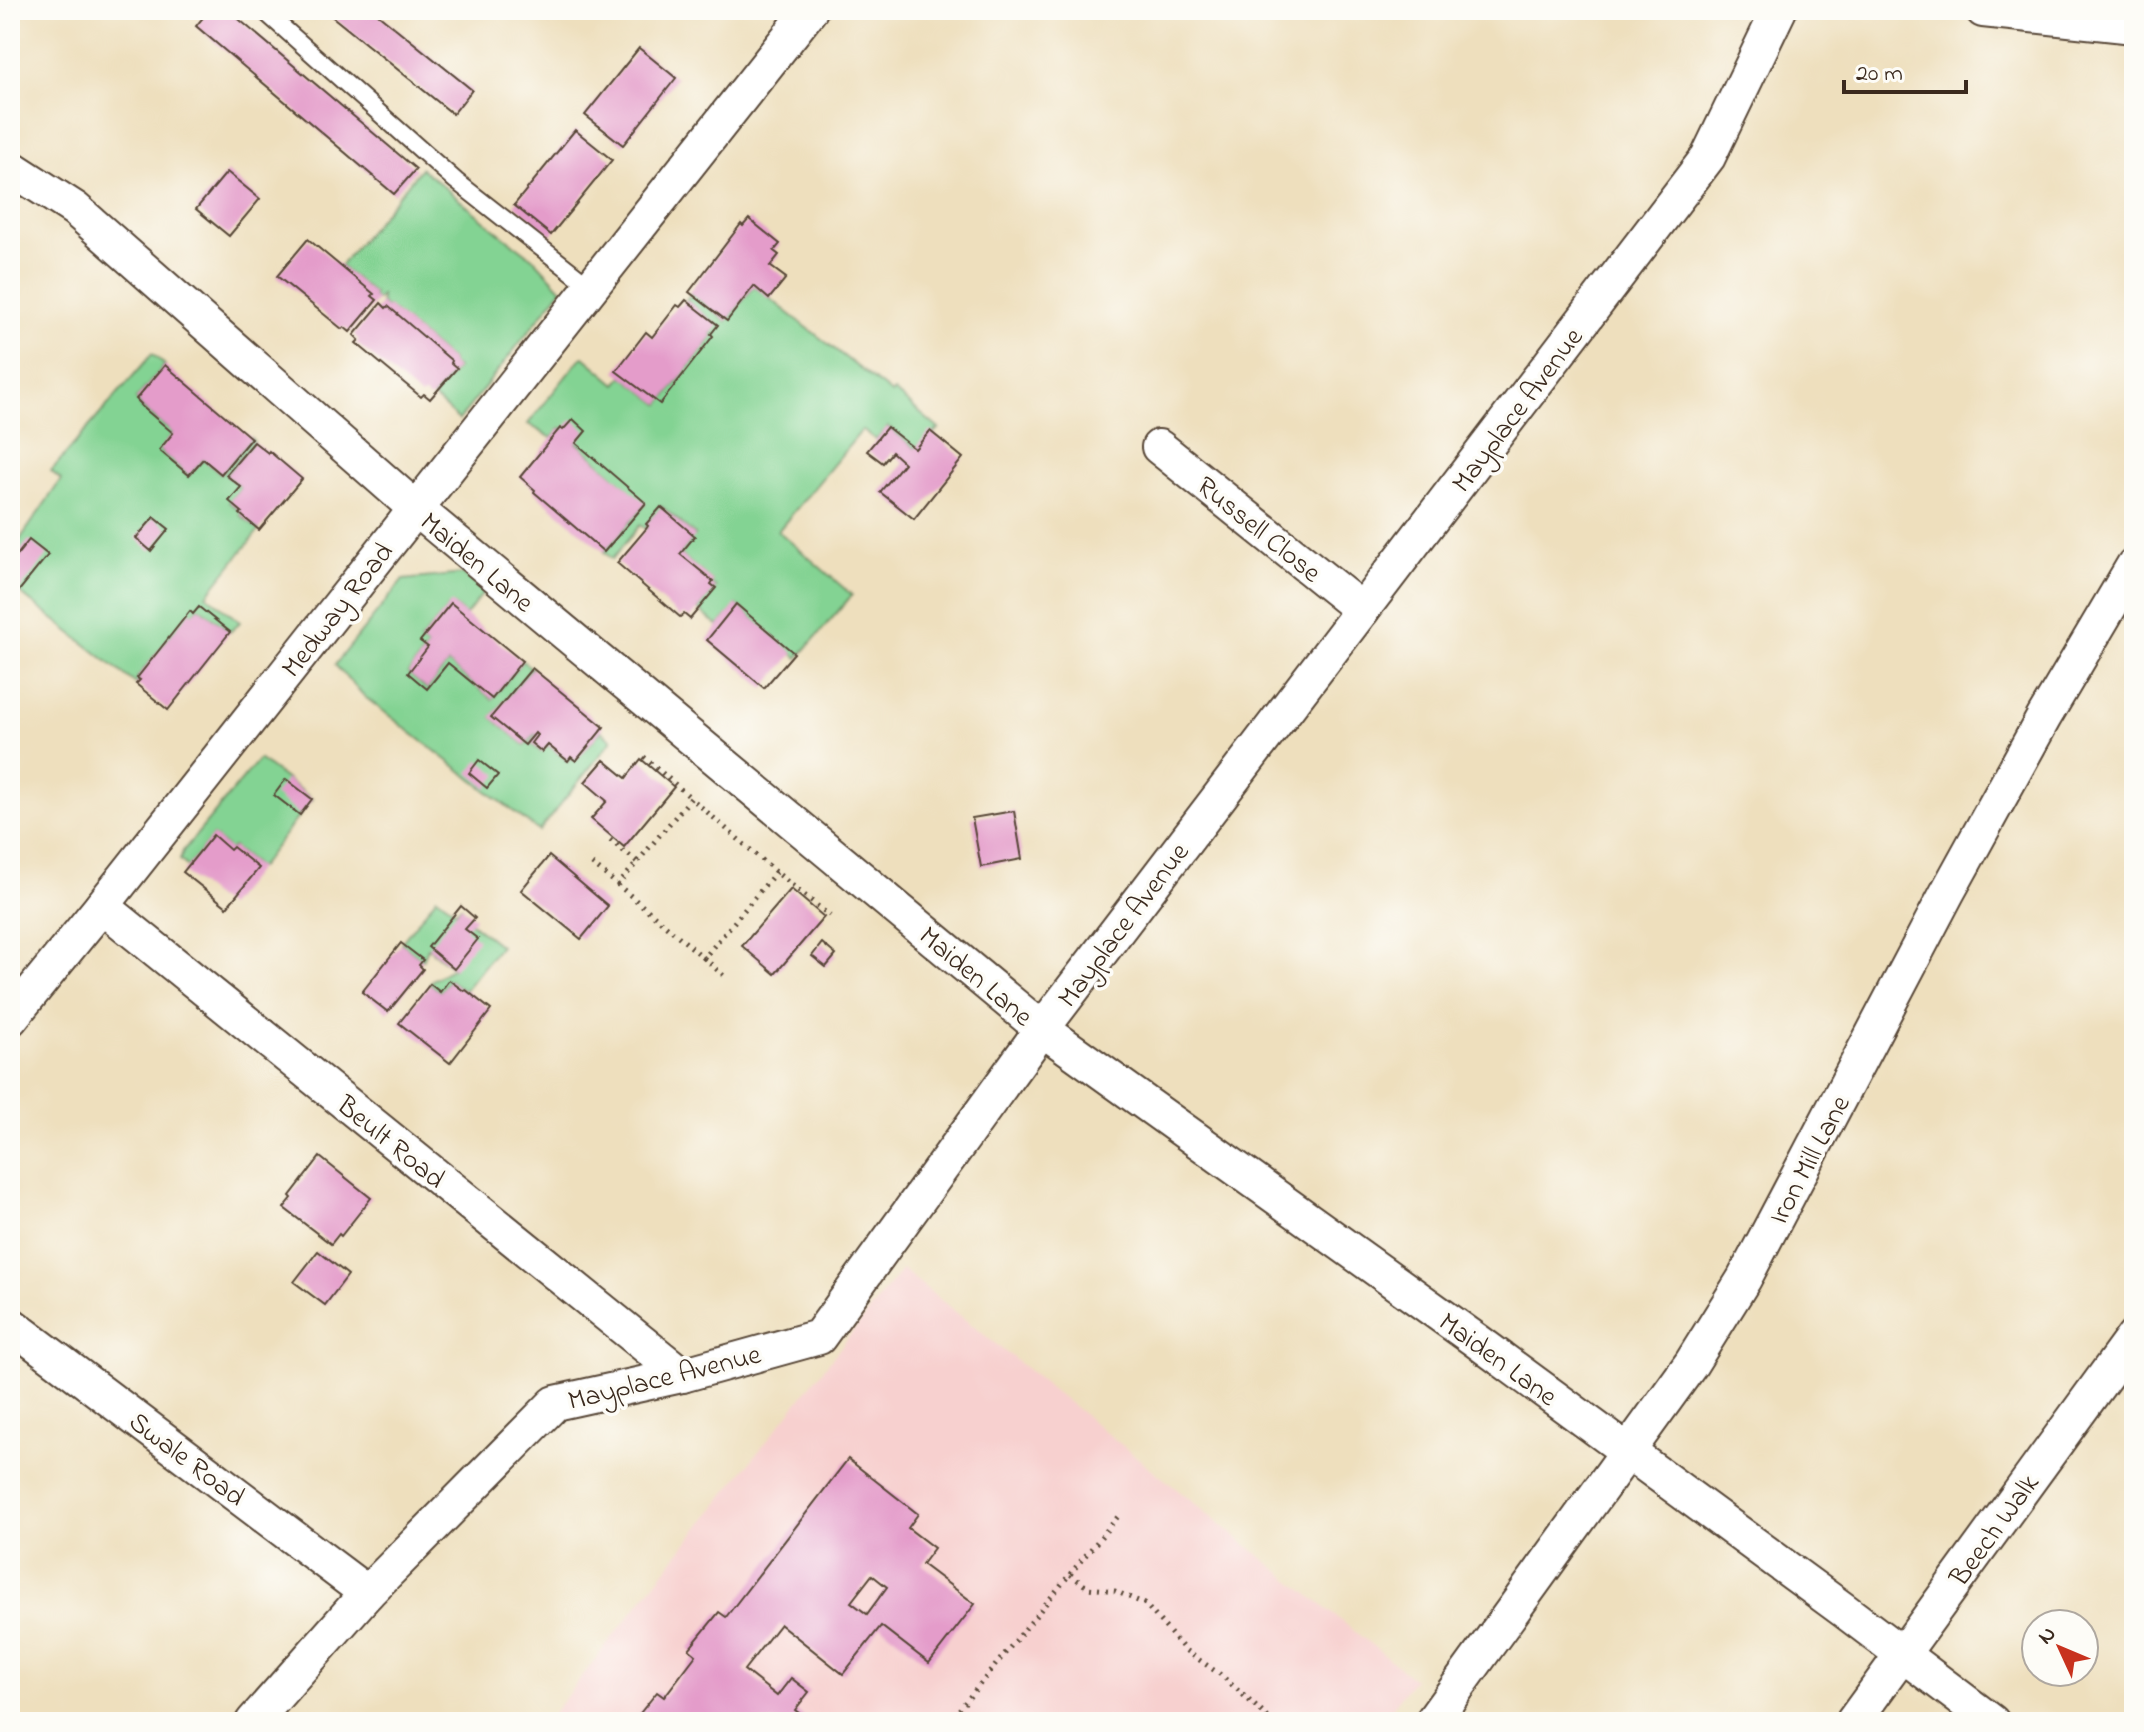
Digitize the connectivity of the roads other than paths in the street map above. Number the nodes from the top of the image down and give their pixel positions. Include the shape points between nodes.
1 (263, 10) edge
2 (810, 10) edge
3 (1983, 10) edge
4 (1769, 14) edge
5 (2134, 26) edge
6 (10, 167) edge
7 (591, 287) junction
8 (1159, 447) dead end
9 (415, 508) junction
10 (2134, 565) edge
11 (1362, 610) junction
12 (102, 906) junction
13 (10, 1019) edge
14 (1042, 1029) junction
15 (10, 1324) edge
16 (2134, 1336) edge
17 (682, 1375) junction
18 (1626, 1451) junction
19 (367, 1593) junction
20 (1903, 1655) junction
21 (253, 1722) edge
22 (1432, 1722) edge
23 (1853, 1722) edge
24 (1992, 1722) edge

1 - 7 lane via 456,181
2 - 7 street, Medway Road
3 - 5 street
4 - 11 street, Mayplace Avenue via 1708,157
6 - 9 street, Maiden Lane via 75,209
7 - 9 street, Medway Road
8 - 11 street, Russell Close
9 - 12 street, Medway Road
9 - 14 street, Maiden Lane
10 - 18 street, Iron Mill Lane via 1947,893 1744,1279 1691,1364
11 - 14 street, Mayplace Avenue
12 - 13 street, Medway Road
12 - 17 street, Beult Road
14 - 17 street, Mayplace Avenue via 819,1337
14 - 18 street, Maiden Lane
15 - 19 street, Swale Road
16 - 20 street, Beech Walk
17 - 19 street, Mayplace Avenue via 555,1403
18 - 20 street, Maiden Lane
18 - 22 street, Iron Mill Lane
19 - 21 street, Mayplace Avenue
20 - 23 street, Beech Walk
20 - 24 street, Maiden Lane

